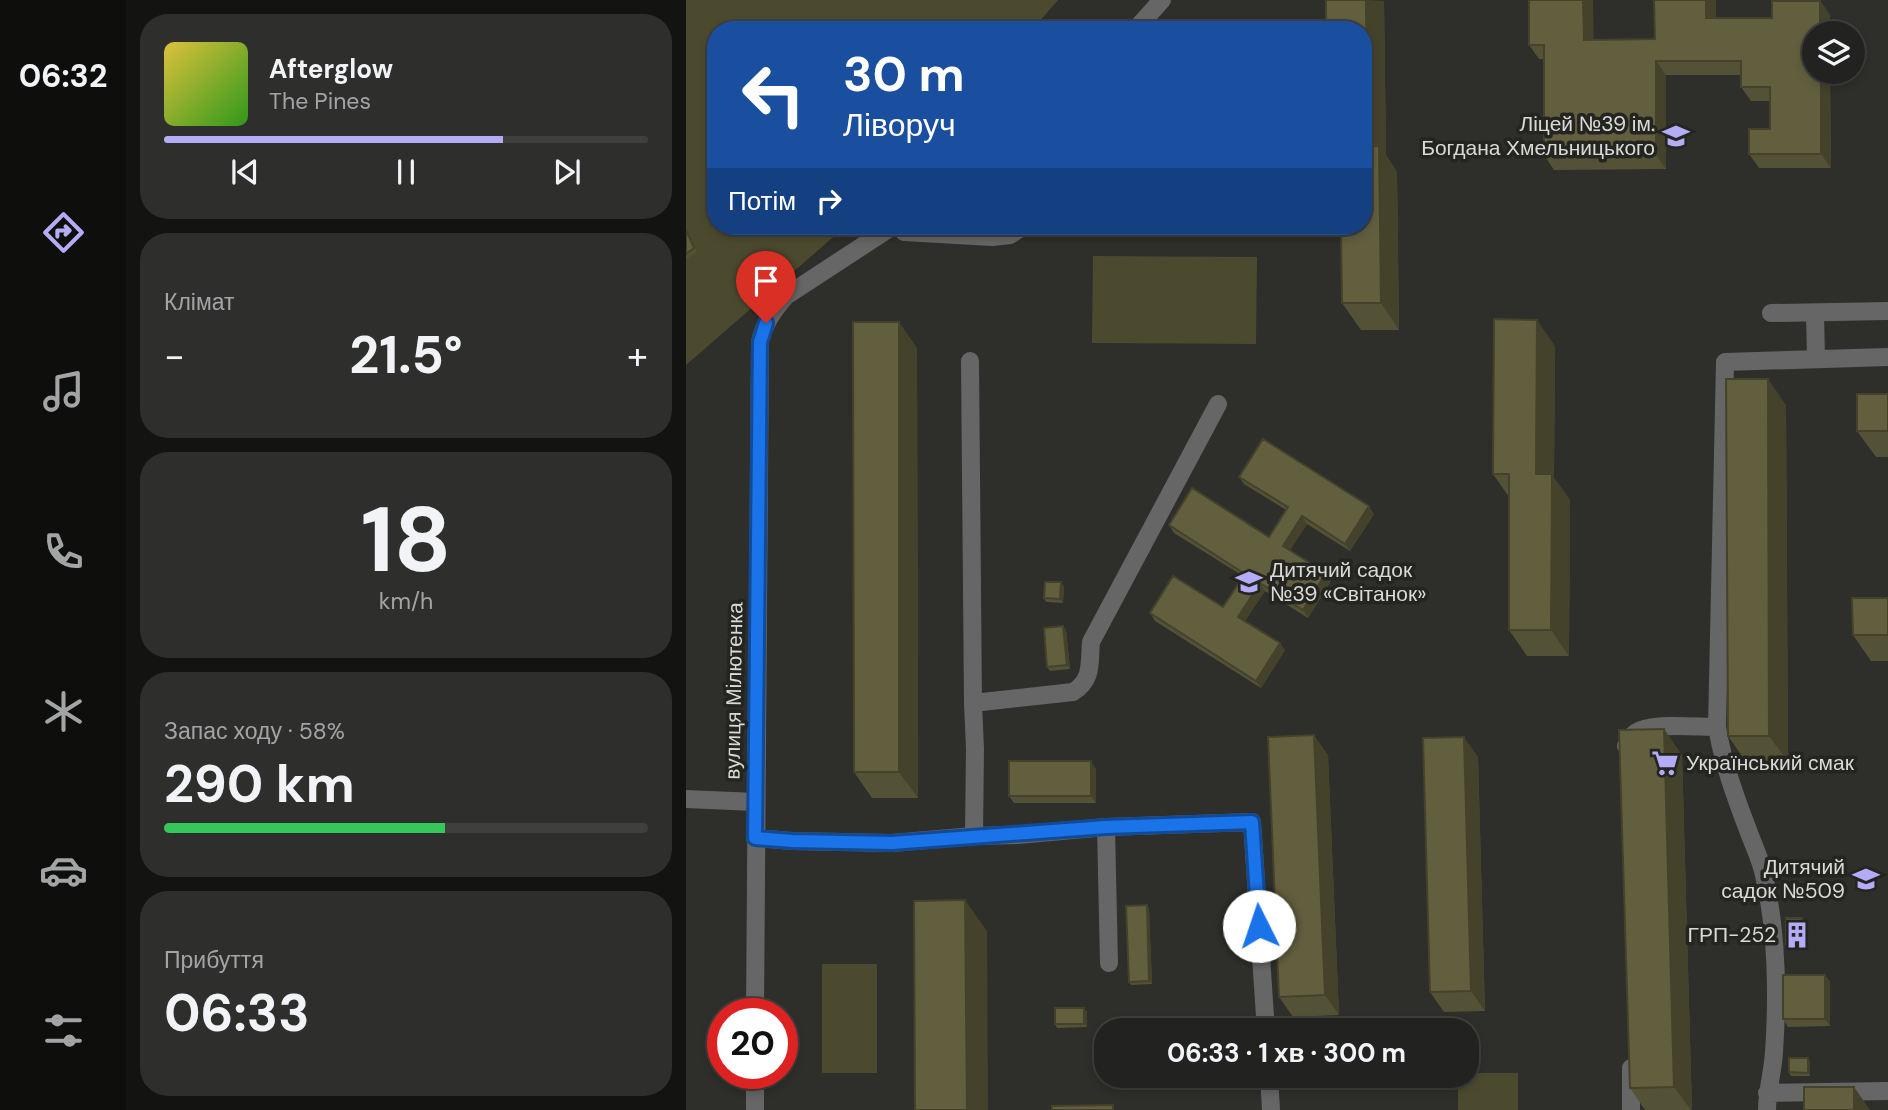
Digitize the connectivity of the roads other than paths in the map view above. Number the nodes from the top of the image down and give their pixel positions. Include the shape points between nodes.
1 (1163, 0) edge
2 (1143, 21) edge
3 (879, 235) edge
4 (957, 235) edge
5 (1010, 235) edge
6 (1888, 311) edge
7 (1771, 313) dead end
8 (1815, 313) junction
9 (1888, 357) edge
10 (1816, 359) junction
11 (970, 361) dead end
12 (1218, 404) dead end
13 (973, 703) junction
14 (1717, 727) junction
15 (1624, 766) edge
16 (686, 799) edge
17 (755, 802) junction
18 (1106, 827) junction
19 (974, 836) junction
20 (755, 838) junction
21 (1108, 962) dead end
22 (755, 998) edge
23 (1265, 1018) edge
24 (1630, 1055) edge
25 (1270, 1088) edge
26 (755, 1089) edge
27 (1888, 1091) edge
28 (1767, 1102) edge
29 (755, 1110) edge
30 (1271, 1110) edge
31 (1632, 1110) edge

1 - 2 street
3 - 17 street, вулиця Мілютенка via 786,296 761,334
4 - 5 street
6 - 8 street
7 - 8 street
8 - 10 street
9 - 10 street
10 - 14 street via 1725,362
11 - 13 street
12 - 13 street via 1091,642 1084,684 1073,692
13 - 19 street
14 - 15 street via 1639,731 1629,739
14 - 28 street via 1734,792 1764,874 1773,932 1777,999
16 - 17 street
17 - 20 street, вулиця Мілютенка
18 - 19 street
18 - 21 street
18 - 23 street via 1252,822
19 - 20 street via 892,843
20 - 22 street, вулиця Мілютенка
24 - 31 street
25 - 30 street
26 - 29 street
27 - 28 street

